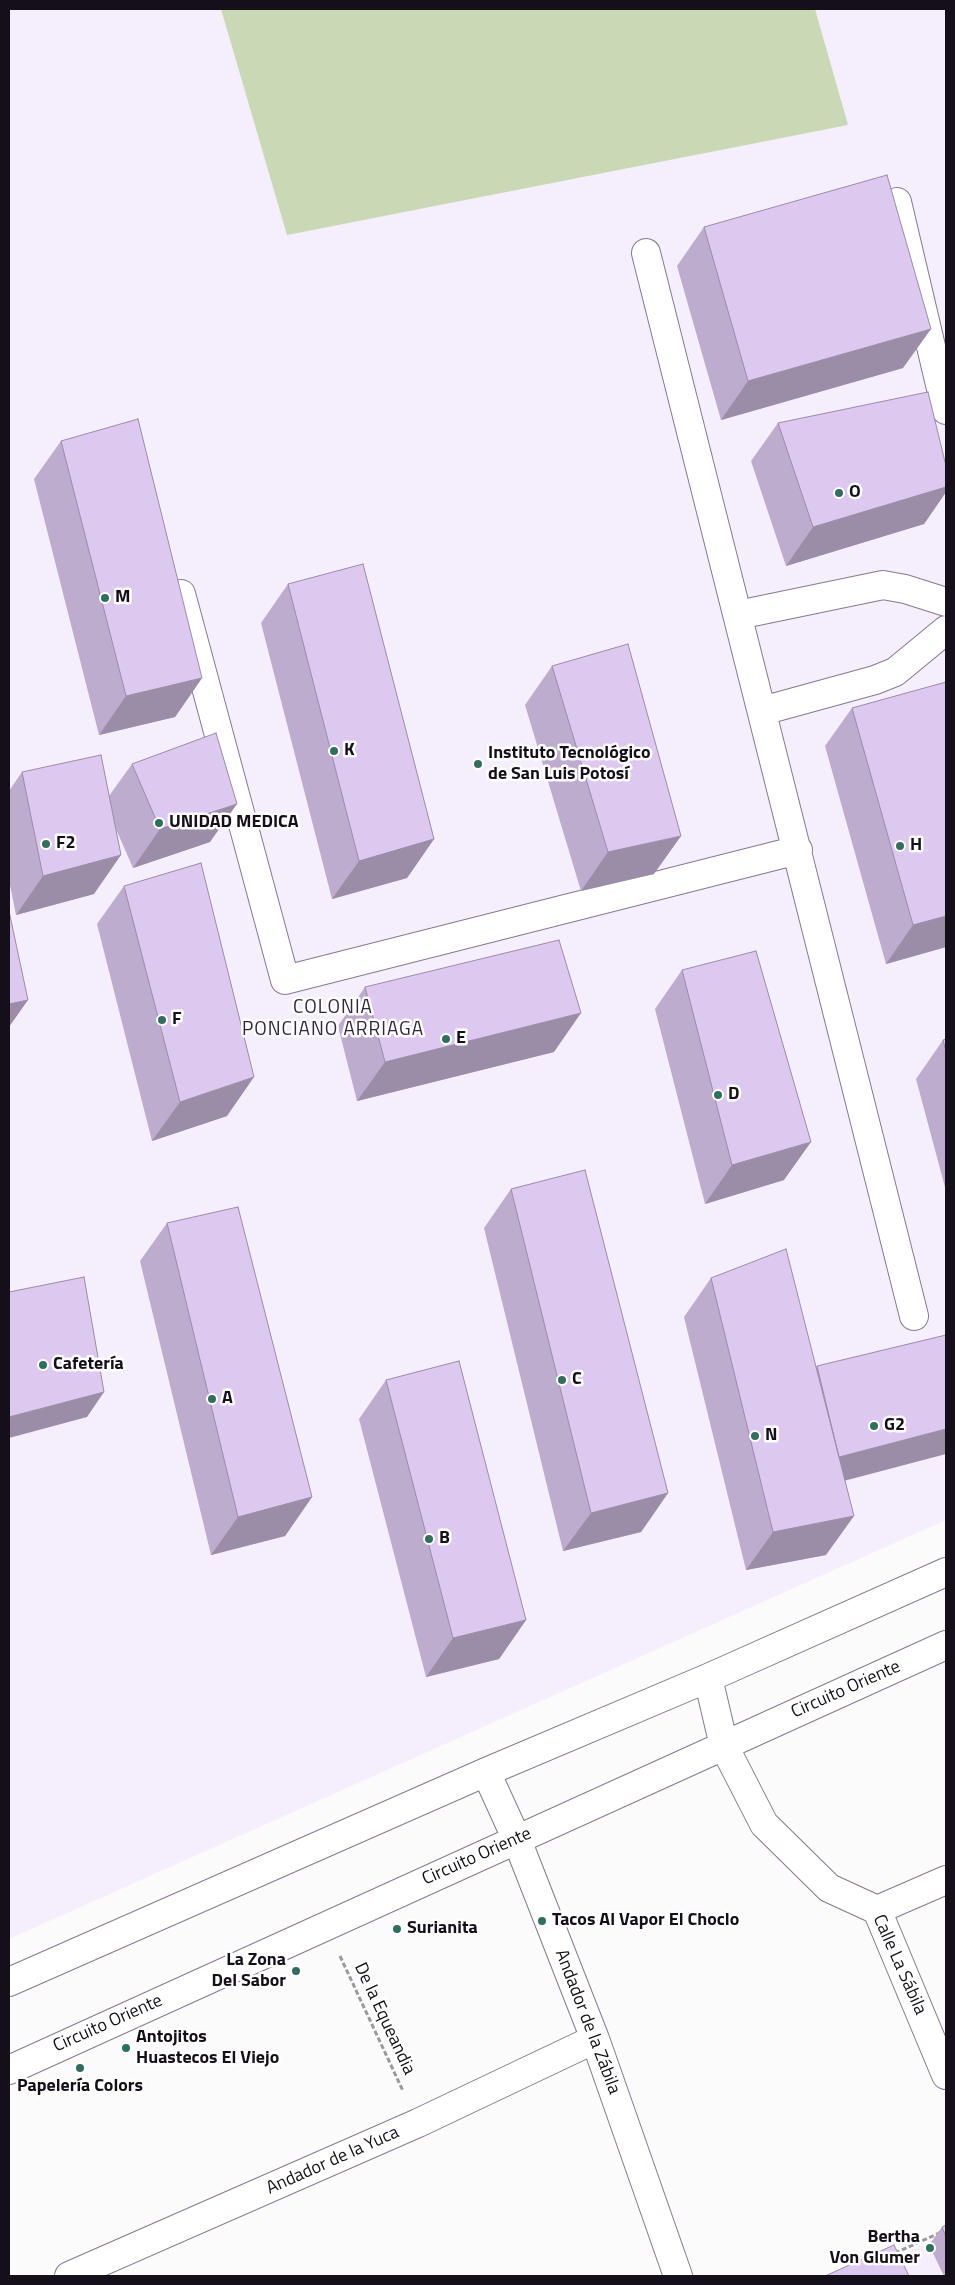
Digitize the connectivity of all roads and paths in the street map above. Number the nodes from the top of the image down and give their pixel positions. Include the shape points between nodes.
1 (897, 202) edge
2 (646, 253) dead end
3 (946, 410) edge
4 (174, 568) edge
5 (946, 602) edge
6 (738, 615) junction
7 (946, 630) edge
8 (762, 711) junction
9 (798, 850) junction
10 (914, 1316) dead end
11 (946, 1572) edge
12 (946, 1645) edge
13 (708, 1678) junction
14 (724, 1746) junction
15 (486, 1772) junction
16 (517, 1840) junction
17 (946, 1880) edge
18 (876, 1910) junction
19 (326, 1926) junction
20 (9, 1982) edge
21 (595, 2039) junction
22 (9, 2070) edge
23 (946, 2075) edge
24 (418, 2123) junction
25 (946, 2230) edge
26 (886, 2257) edge
27 (69, 2276) edge
28 (678, 2276) edge

1 - 3 street
2 - 6 street
4 - 9 street via 285,980
5 - 6 street via 883,585
6 - 8 street
7 - 8 street via 895,672
8 - 9 street
9 - 10 street
11 - 13 street
12 - 14 street, Circuito Oriente
13 - 14 street, Calle La Sábila
13 - 15 street
14 - 16 street, Circuito Oriente
14 - 18 street, Calle La Sábila via 764,1824 828,1888
15 - 16 street, Andador de la Zábila
15 - 20 street
16 - 19 street, Circuito Oriente
16 - 21 street, Andador de la Zábila
17 - 18 street
18 - 23 street, Calle La Sábila
19 - 22 street, Circuito Oriente
19 - 24 path, De la Equeandia
21 - 24 street, Andador de la Yuca
21 - 28 street, Andador de la Zábila
24 - 27 street, Andador de la Yuca
25 - 26 path

